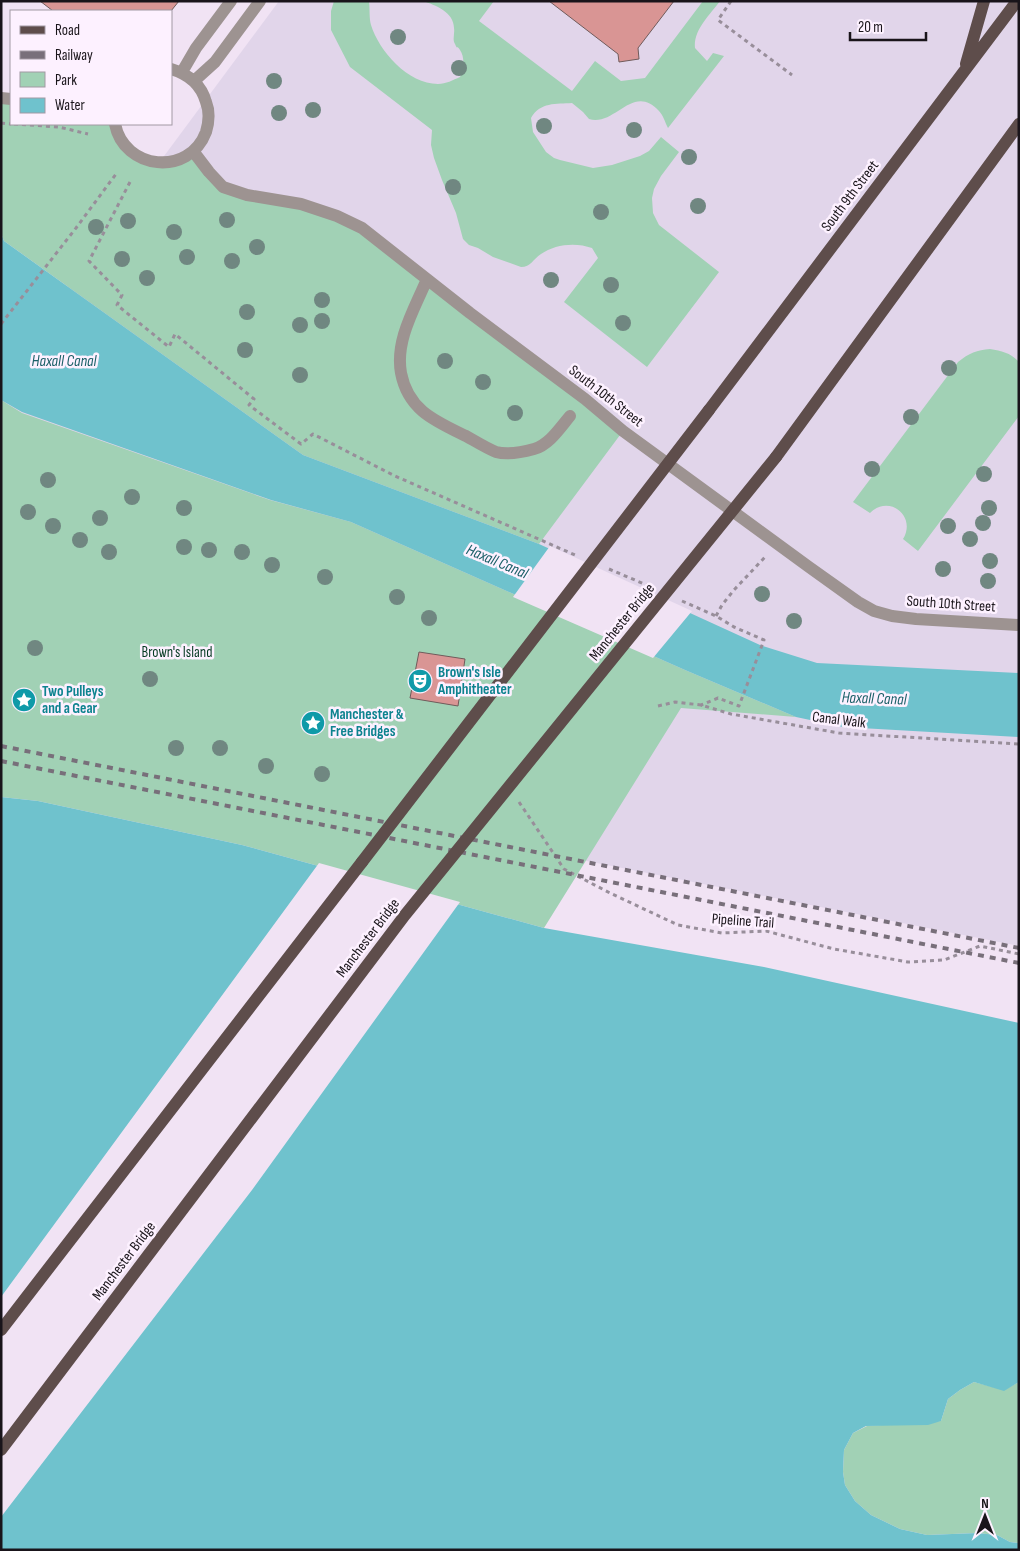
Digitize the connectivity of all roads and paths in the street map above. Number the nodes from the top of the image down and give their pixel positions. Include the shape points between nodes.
1 (231, 1) edge
2 (260, 1) edge
3 (731, 1) edge
4 (984, 1) edge
5 (1017, 1) edge
6 (177, 71) edge
7 (963, 74) junction
8 (792, 75) dead end
9 (194, 81) junction
10 (1019, 124) edge
11 (27, 125) edge
12 (115, 125) edge
13 (88, 134) dead end
14 (193, 151) junction
15 (116, 174) dead end
16 (130, 182) dead end
17 (427, 279) junction
18 (1, 324) edge
19 (570, 416) dead end
20 (767, 555) dead end
21 (584, 558) dead end
22 (601, 566) dead end
23 (653, 588) dead end
24 (679, 600) dead end
25 (716, 616) junction
26 (1019, 625) edge
27 (702, 705) junction
28 (658, 706) dead end
29 (1019, 744) edge
30 (514, 795) dead end
31 (1019, 954) edge
32 (1, 1330) edge
33 (1, 1450) edge

1 - 6 street
2 - 9 street via 215,62
3 - 8 path via 718,20
4 - 7 main road
5 - 7 main road, South 9th Street
6 - 9 street
7 - 32 main road, South 9th Street, bridge via 709,410
9 - 14 street via 204,93 209,108 203,139
10 - 33 main road, Manchester Bridge, bridge via 776,458 406,915
11 - 13 path via 58,127
12 - 14 street via 122,142 131,152 152,162 176,161
14 - 17 street, South 10th Street via 223,187 247,195 301,204 338,216 362,228
15 - 18 path
16 - 21 path via 89,261 122,295 117,305 169,347 175,334 254,399 249,405 301,444 313,434 395,476
17 - 19 street via 403,335 401,350 401,371 406,390 418,408 432,419 497,452 536,449 552,438
17 - 26 street, South 10th Street via 624,431 858,602 892,616
20 - 25 path via 734,590
22 - 23 path
24 - 25 path
25 - 27 path via 764,640 739,706 718,698
27 - 28 path, Canal Walk via 675,702
27 - 29 path, Canal Walk via 731,714 839,733
30 - 31 path, Pipeline Trail via 564,869 678,926 722,934 766,931 834,949 908,962 944,960 980,946

